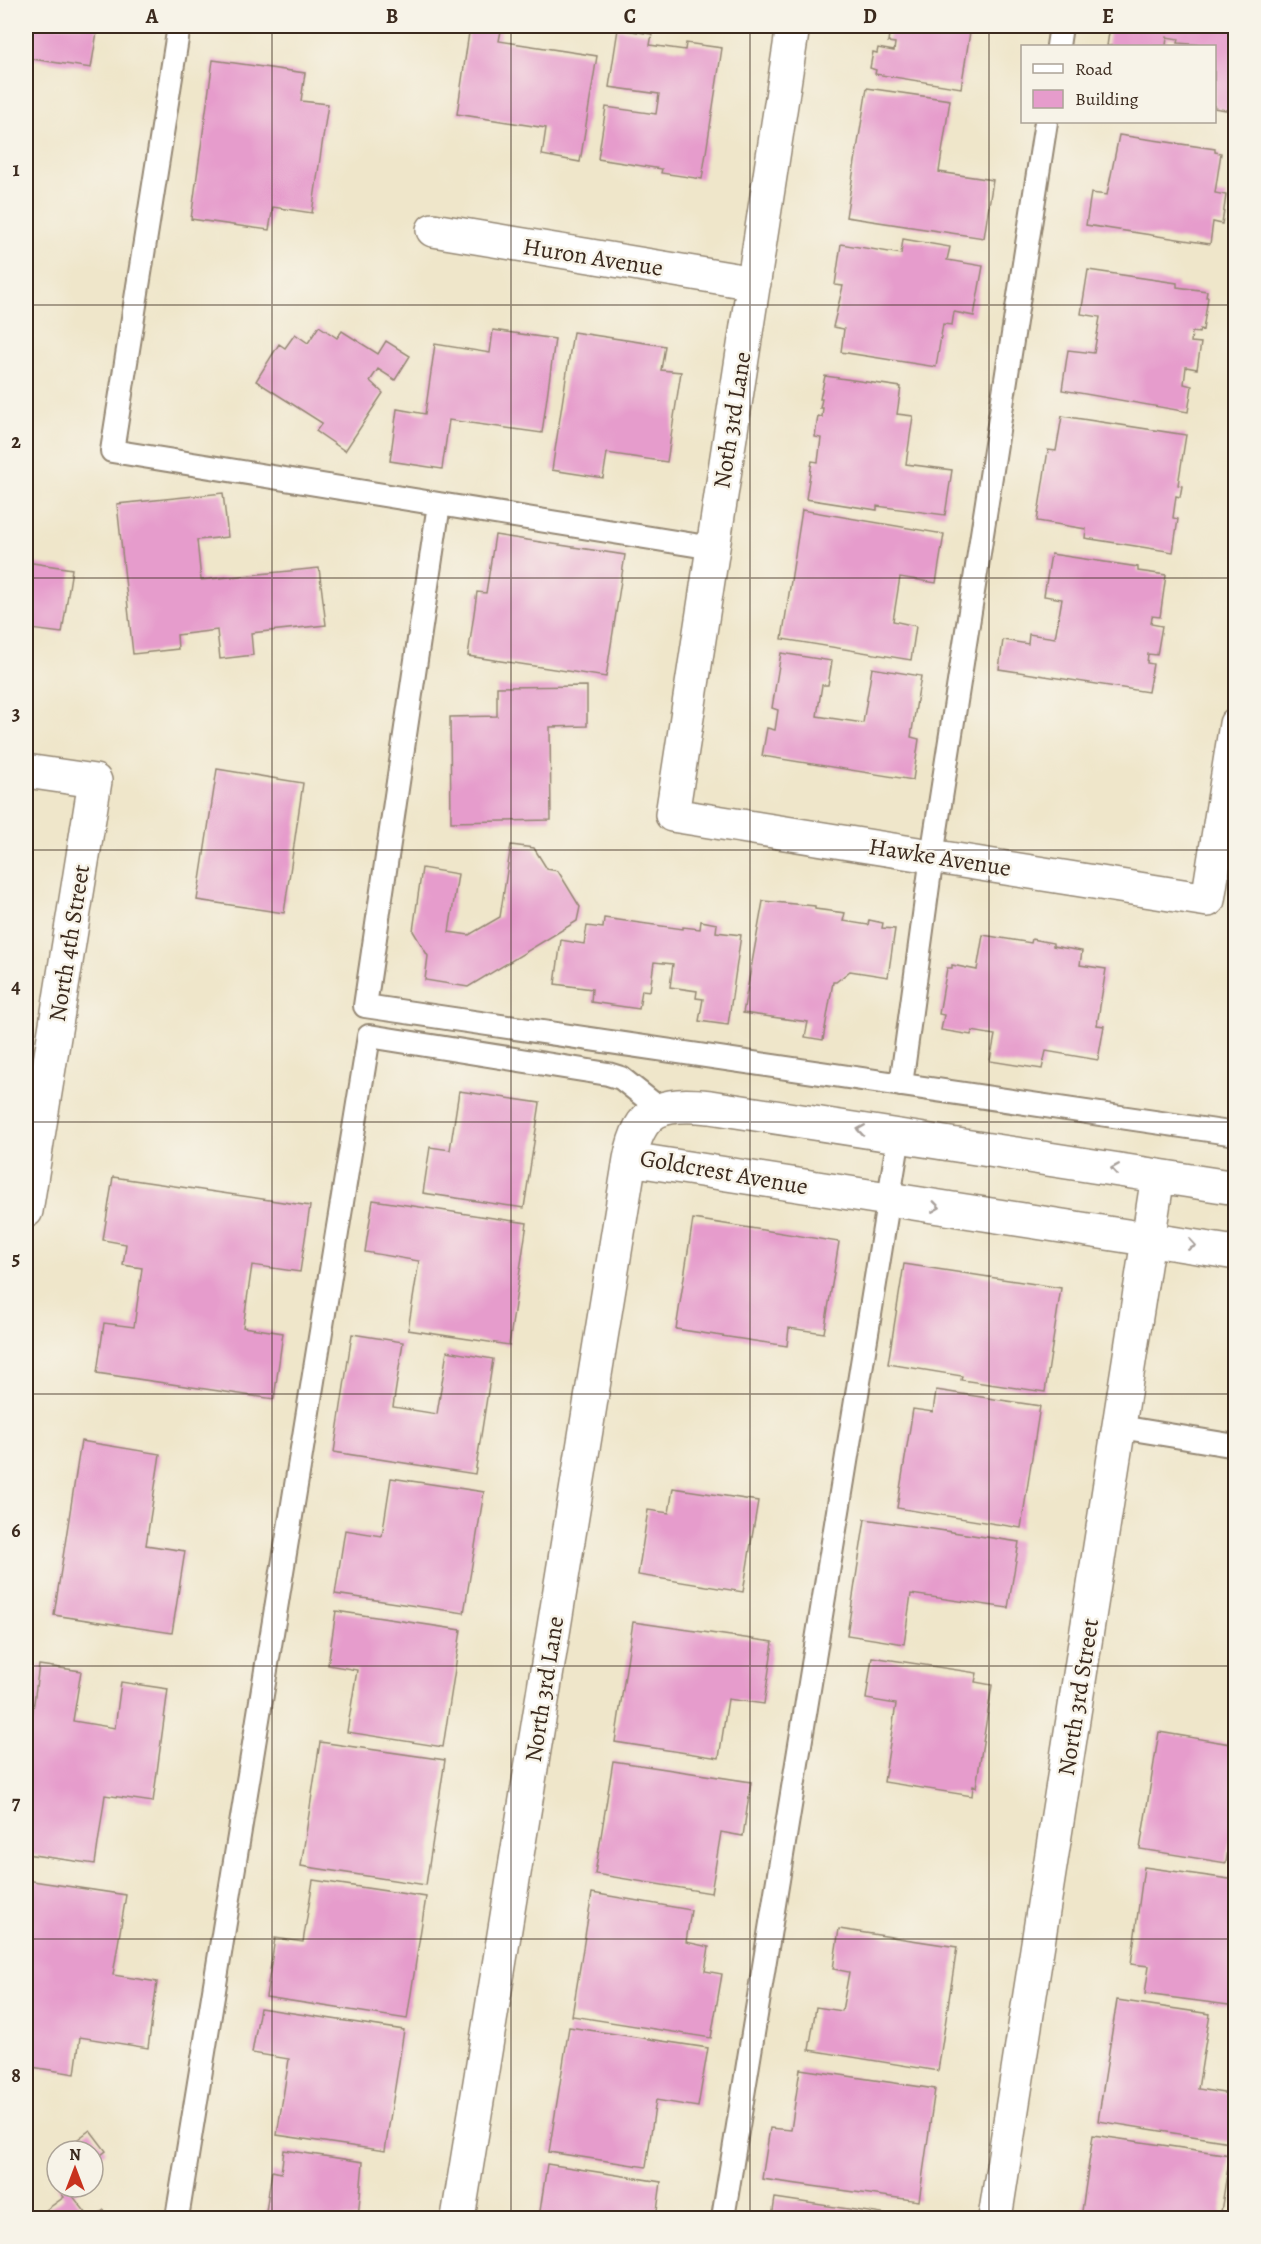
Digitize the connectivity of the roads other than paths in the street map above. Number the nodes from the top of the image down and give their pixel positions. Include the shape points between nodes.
1 (179, 26) edge
2 (793, 26) edge
3 (1061, 26) edge
4 (1058, 45) edge
5 (1046, 123) edge
6 (433, 230) dead end
7 (754, 283) junction
8 (439, 504) junction
9 (713, 548) junction
10 (1236, 724) edge
11 (26, 771) edge
12 (672, 816) joint
13 (932, 856) junction
14 (901, 1085) junction
15 (660, 1109) junction
16 (1236, 1134) edge
17 (899, 1136) junction
18 (630, 1160) junction
19 (1158, 1176) junction
20 (1236, 1188) edge
21 (889, 1200) junction
22 (26, 1210) edge
23 (1148, 1238) junction
24 (1236, 1252) edge
25 (1120, 1427) junction
26 (1236, 1446) edge
27 (177, 2218) edge
28 (458, 2218) edge
29 (723, 2218) edge
30 (996, 2218) edge

1 - 8 lane via 112,451
2 - 7 street, Noth 3rd Lane
3 - 4 lane
5 - 13 lane
6 - 7 street, Huron Avenue
7 - 9 street, Noth 3rd Lane
8 - 9 lane
8 - 14 lane via 366,1006
9 - 12 street, Noth 3rd Lane
10 - 13 street, Hawke Avenue via 1208,900
11 - 22 street, North 4th Street via 95,781
12 - 13 street, Hawke Avenue
13 - 14 lane
14 - 16 lane
17 -> 15 street via 710,1107 683,1104
15 - 18 street, Goldcrest Avenue via 642,1122
15 - 27 lane via 621,1078 608,1074 369,1036
19 -> 17 street
17 - 21 lane
18 - 21 street, Goldcrest Avenue
18 - 28 street, North 3rd Lane
19 - 20 street
19 - 23 street, North 3rd Street
21 -> 23 street, Goldcrest Avenue
21 - 29 lane
23 -> 24 street, Goldcrest Avenue
23 - 25 street, North 3rd Street
25 - 26 lane
25 - 30 street, North 3rd Street

